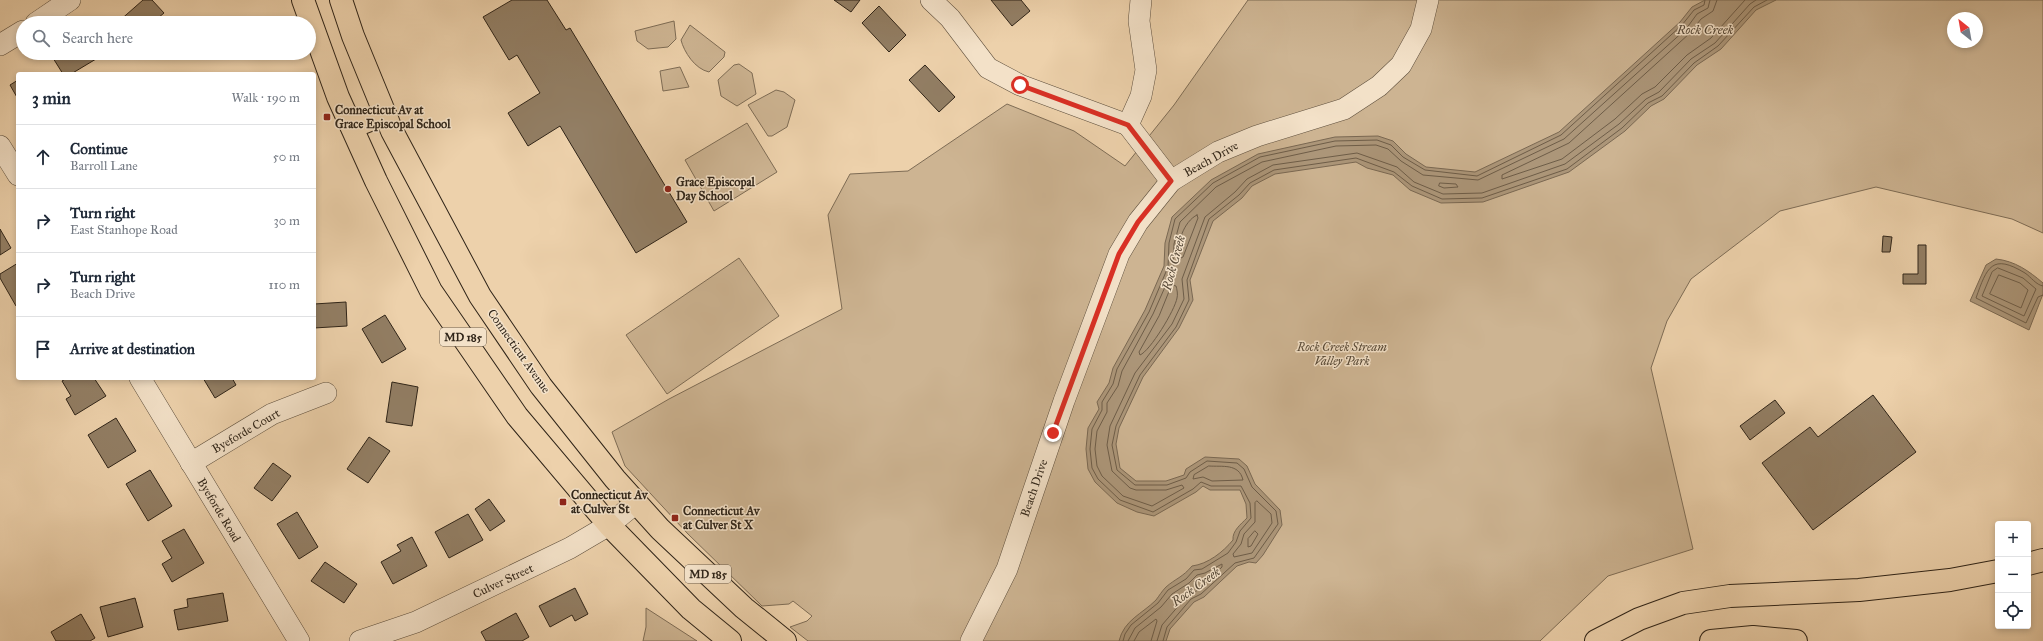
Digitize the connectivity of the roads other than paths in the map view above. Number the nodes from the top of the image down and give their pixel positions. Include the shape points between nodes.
1 (70, 0) edge
2 (303, 0) edge
3 (341, 0) edge
4 (931, 0) edge
5 (1141, 0) edge
6 (1428, 0) edge
7 (46, 16) edge
8 (309, 16) edge
9 (16, 35) edge
10 (316, 36) edge
11 (0, 45) edge
12 (385, 114) junction
13 (1128, 125) junction
14 (352, 127) junction
15 (0, 146) edge
16 (16, 172) edge
17 (1171, 181) junction
18 (141, 380) edge
19 (326, 393) dead end
20 (191, 463) junction
21 (636, 503) junction
22 (609, 525) junction
23 (2043, 560) edge
24 (2031, 563) edge
25 (1995, 572) edge
26 (299, 641) edge
27 (360, 641) edge
28 (730, 641) edge
29 (785, 641) edge
30 (971, 641) edge
31 (1596, 641) edge
32 (1711, 641) edge
33 (1796, 641) edge

1 - 7 street
2 - 8 main road, MD 185
3 - 12 main road, Connecticut Avenue / MD 185
4 - 13 street via 950,18 988,68 1020,85
5 - 13 street via 1139,21 1146,70 1141,96
6 - 17 street, Beach Drive via 1421,29 1401,65 1379,86 1344,109 1257,136 1218,152
9 - 11 street
10 - 14 main road, MD 185
12 - 14 main road
12 - 21 main road, Connecticut Avenue / MD 185 via 480,296 541,386
13 - 17 street
14 - 22 main road, MD 185 via 431,291 517,416
15 - 16 street
17 - 30 street, Beach Drive via 1138,222 1119,254 1064,401 1007,569
18 - 20 street, Byeforde Road
19 - 20 street, Byeforde Court via 272,414
20 - 26 street, Byeforde Road
21 - 22 street, Culver Street
21 - 29 main road, Connecticut Avenue / MD 185 via 744,608
22 - 27 street, Culver Street via 570,548 416,622
22 - 28 main road, MD 185 via 692,609
23 - 24 main road
25 - 31 main road via 1950,580 1882,587 1730,596 1683,603 1639,619
32 - 33 main road via 1753,637

